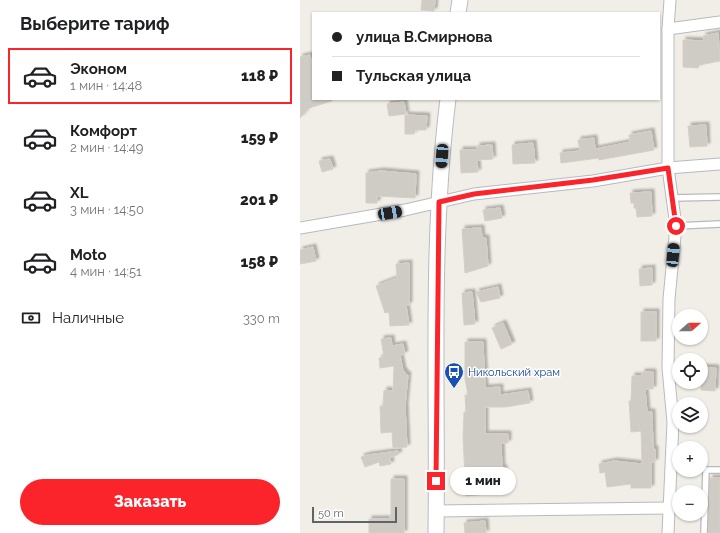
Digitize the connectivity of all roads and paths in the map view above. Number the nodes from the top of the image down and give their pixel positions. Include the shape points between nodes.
1 (460, 0) edge
2 (670, 0) edge
3 (458, 12) edge
4 (720, 22) edge
5 (668, 29) junction
6 (448, 100) edge
7 (720, 164) edge
8 (668, 168) junction
9 (720, 197) edge
10 (672, 198) junction
11 (439, 202) junction
12 (720, 224) edge
13 (676, 226) junction
14 (300, 228) edge
15 (720, 470) edge
16 (669, 508) junction
17 (436, 511) junction
18 (436, 533) edge
19 (668, 533) edge
20 (704, 533) edge

1 - 3 main road
2 - 5 street
4 - 5 street
5 - 8 street
6 - 11 main road
7 - 8 street
8 - 10 street
8 - 11 street via 474,194
9 - 10 lane
10 - 13 street
11 - 14 street
11 - 17 main road
12 - 13 lane
13 - 16 street via 669,299 668,368 673,422
15 - 20 lane via 706,470
16 - 17 street
16 - 19 street
17 - 18 main road

